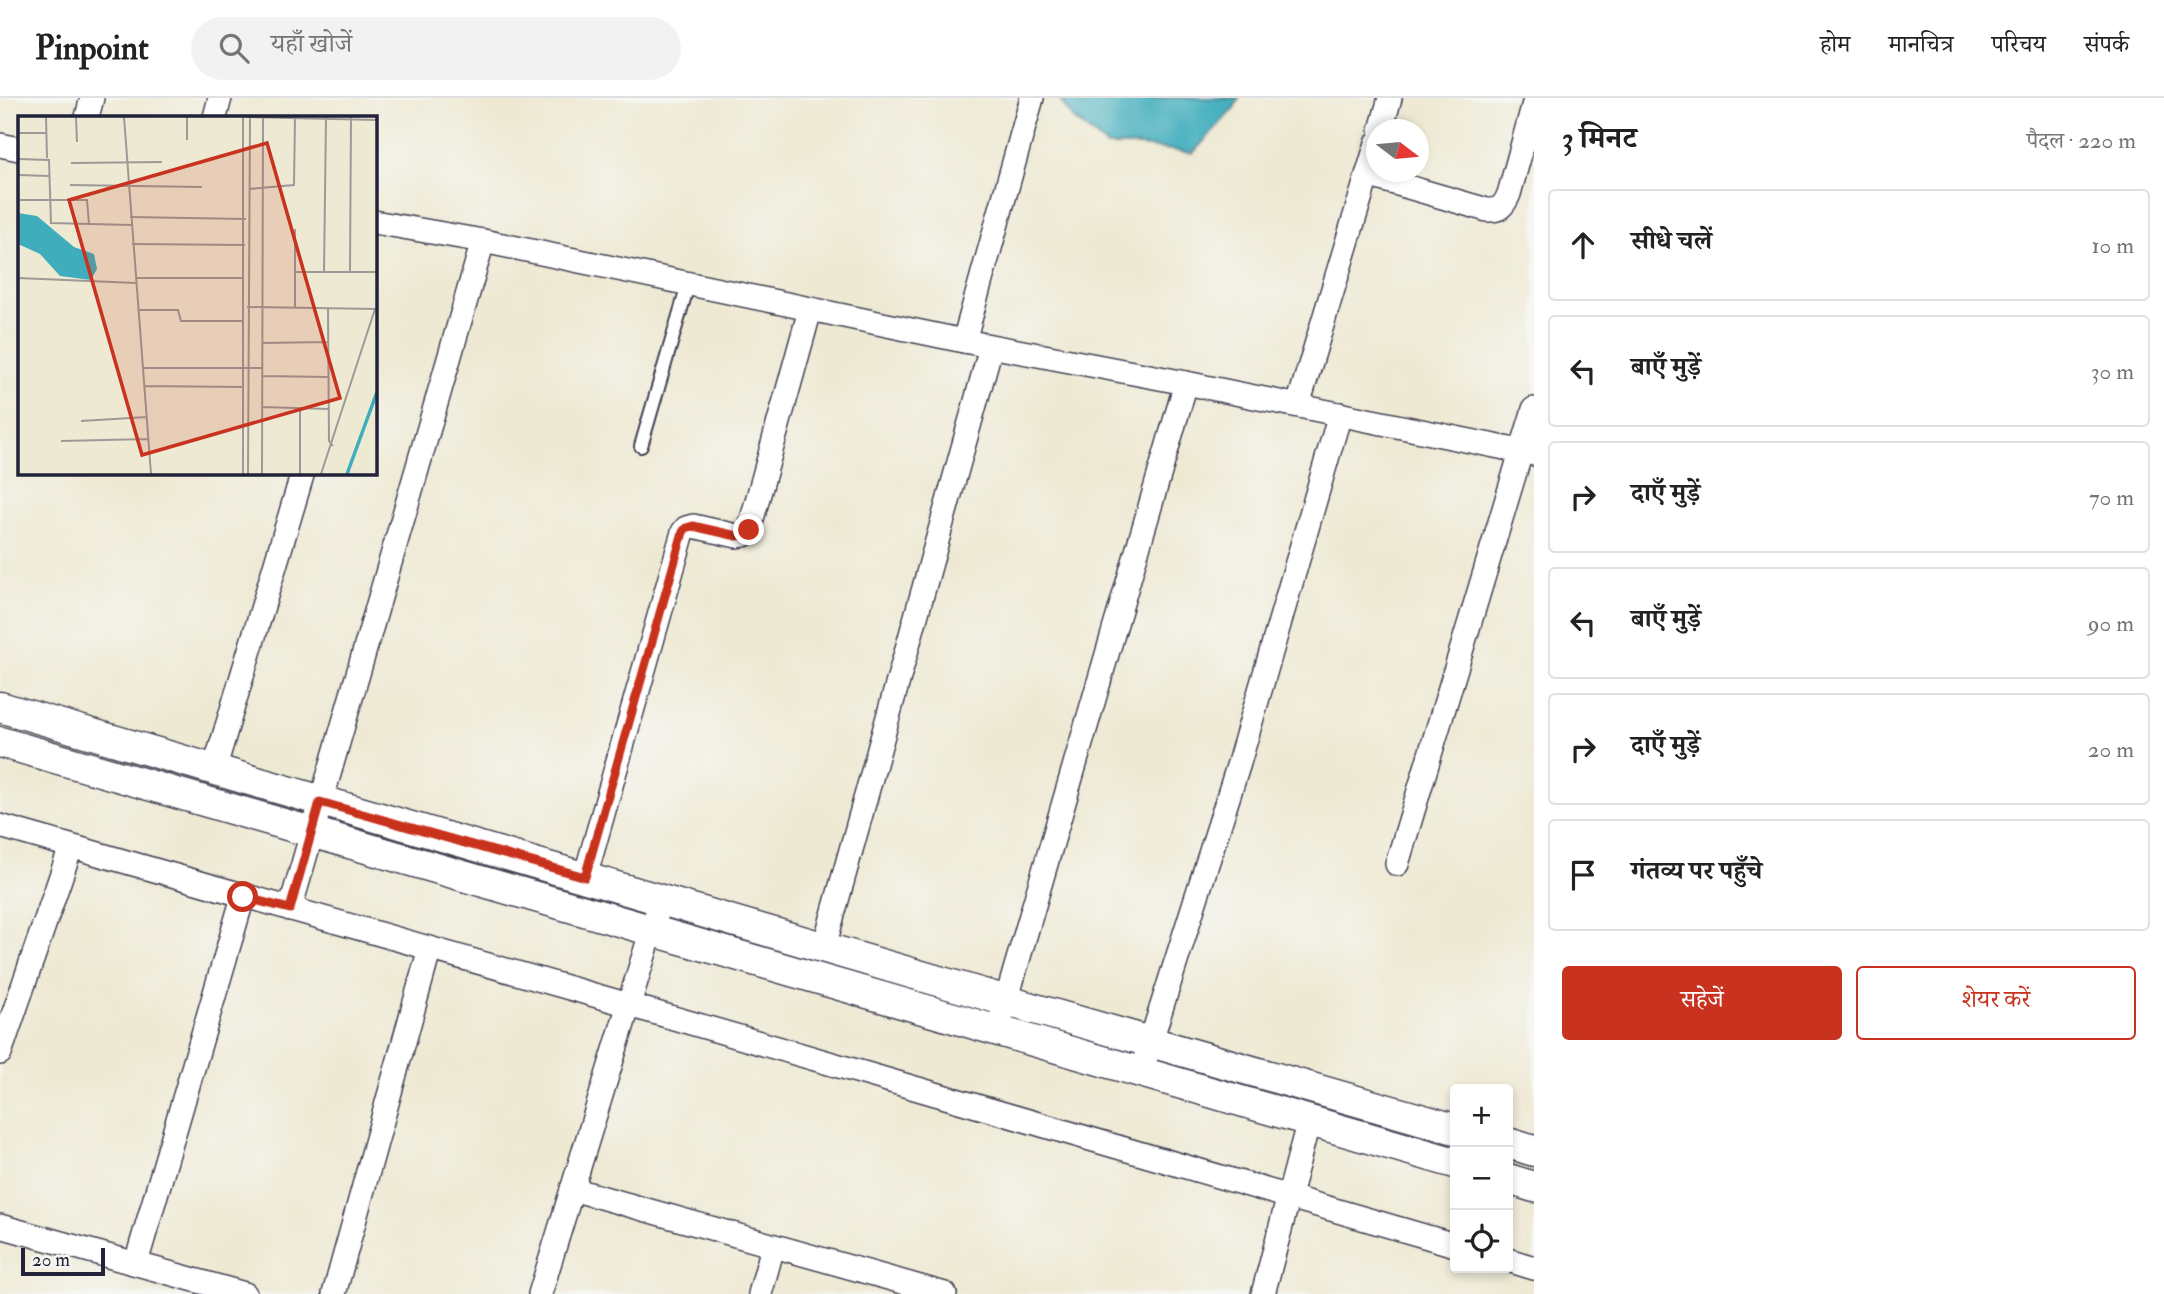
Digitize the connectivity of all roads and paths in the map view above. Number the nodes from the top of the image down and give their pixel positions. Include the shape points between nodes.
1 (92, 98) edge
2 (220, 98) edge
3 (1032, 98) edge
4 (1390, 98) edge
5 (1534, 103) edge
6 (87, 116) edge
7 (215, 116) edge
8 (1384, 119) edge
9 (0, 145) edge
10 (18, 149) edge
11 (1366, 178) edge
12 (1393, 182) edge
13 (376, 226) edge
14 (483, 241) junction
15 (688, 285) junction
16 (810, 310) junction
17 (964, 341) junction
18 (991, 347) junction
19 (1186, 383) junction
20 (1298, 405) junction
21 (1534, 409) edge
22 (1339, 414) junction
23 (641, 446) dead end
24 (1528, 452) edge
25 (302, 474) edge
26 (0, 707) edge
27 (35, 717) junction
28 (12, 746) edge
29 (214, 770) junction
30 (320, 802) junction
31 (0, 826) edge
32 (311, 832) junction
33 (71, 847) junction
34 (1397, 864) dead end
35 (585, 877) junction
36 (243, 897) junction
37 (661, 900) junction
38 (290, 909) junction
39 (650, 930) junction
40 (824, 947) junction
41 (430, 948) junction
42 (1007, 1001) junction
43 (629, 1005) junction
44 (997, 1030) junction
45 (1151, 1042) junction
46 (0, 1053) edge
47 (1141, 1072) junction
48 (1309, 1120) junction
49 (1450, 1128) edge
50 (1513, 1145) edge
51 (1534, 1151) edge
52 (1450, 1162) edge
53 (1513, 1181) edge
54 (1534, 1187) edge
55 (572, 1189) junction
56 (1289, 1196) junction
57 (0, 1226) edge
58 (1450, 1244) edge
59 (774, 1247) junction
60 (1513, 1262) edge
61 (136, 1263) junction
62 (1534, 1268) edge
63 (245, 1294) edge
64 (334, 1294) edge
65 (540, 1294) edge
66 (760, 1294) edge
67 (945, 1294) edge
68 (1263, 1294) edge

1 - 6 street
2 - 7 street
3 - 17 street
4 - 8 street
5 - 12 street via 1501,208
9 - 10 street
11 - 20 street
13 - 14 street
14 - 15 street
14 - 30 street
15 - 16 street
15 - 23 lane
16 - 17 street
16 - 35 street via 749,530 737,536 693,526 683,532
17 - 18 street
18 - 19 street
18 - 40 street
19 - 20 street
19 - 42 street
20 - 22 street
21 - 24 street
22 - 24 street
22 - 45 street via 1239,763
24 - 34 street via 1497,528
25 - 29 street
26 - 27 street
27 - 28 street
27 - 29 street
28 - 32 street
29 - 30 street
30 - 32 street
30 - 35 street
31 - 33 street
32 - 38 street
32 - 39 street
33 - 36 street
33 - 46 street
35 - 37 street
36 - 38 street
36 - 61 street
37 - 39 street
37 - 40 street
38 - 41 street
39 - 43 street
39 - 44 street
40 - 42 street
41 - 43 street
41 - 64 street
42 - 44 street
42 - 45 street
43 - 55 street
43 - 56 street
44 - 47 street
45 - 47 street
45 - 49 street
47 - 48 street
48 - 52 street
48 - 56 street
50 - 51 street
53 - 54 street
55 - 59 street
55 - 65 street
56 - 58 street
56 - 68 street
57 - 61 street
59 - 66 street
59 - 67 street
60 - 62 street
61 - 63 street

